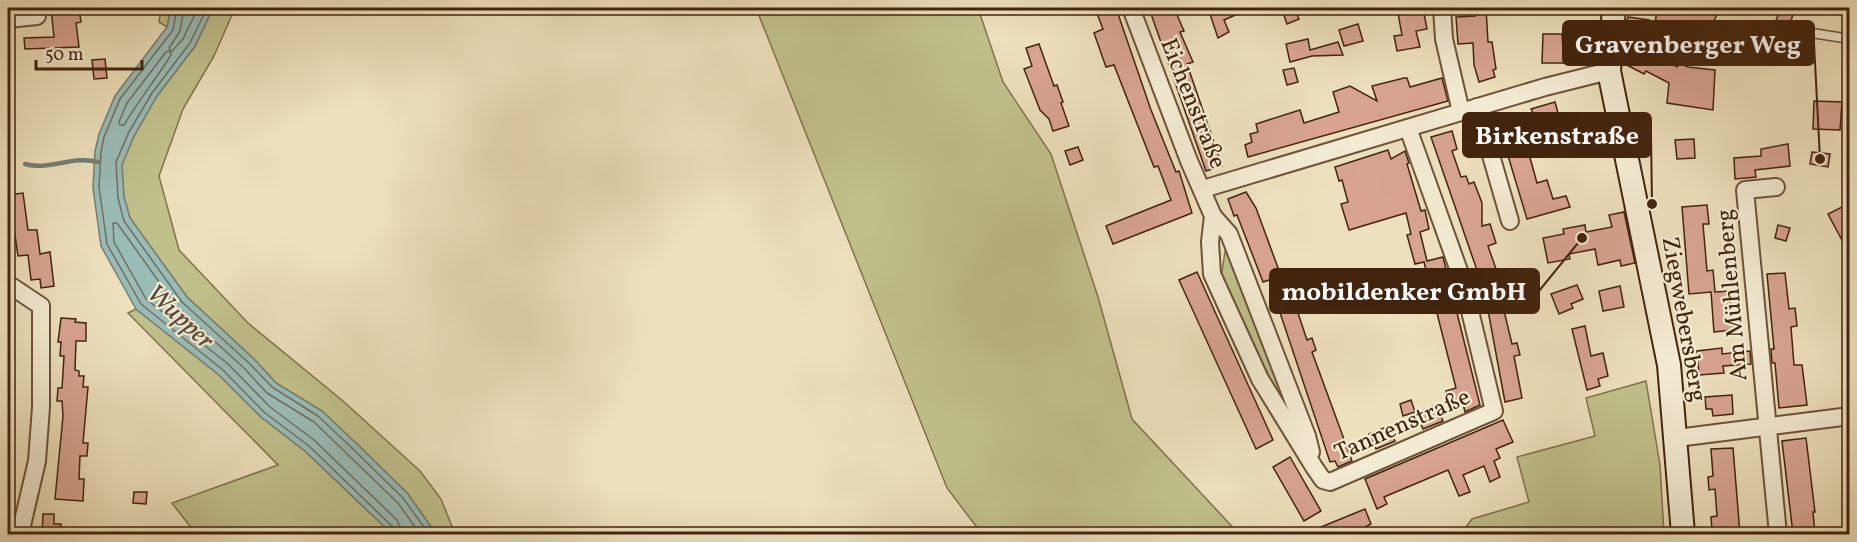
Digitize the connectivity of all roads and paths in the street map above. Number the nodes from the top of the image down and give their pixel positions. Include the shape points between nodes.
1 (1131, 8) edge
2 (1442, 8) edge
3 (37, 16) dead end
4 (8, 19) edge
5 (1612, 19) edge
6 (1793, 30) dead end
7 (1850, 39) edge
8 (1690, 54) dead end
9 (1609, 71) junction
10 (1469, 109) junction
11 (1408, 128) junction
12 (1776, 187) dead end
13 (1203, 189) junction
14 (1213, 216) junction
15 (1510, 220) dead end
16 (8, 284) edge
17 (1850, 416) edge
18 (1767, 427) junction
19 (1677, 438) junction
20 (1314, 467) junction
21 (1330, 482) joint
22 (20, 534) edge
23 (1683, 534) edge
24 (1778, 534) edge

1 - 13 street, Eichenstraße
2 - 10 street via 1444,39
3 - 4 street
5 - 8 lane via 1638,35
5 - 9 main road, Ziegwebersberg
6 - 7 lane
9 - 10 street
9 - 19 main road, Ziegwebersberg via 1669,365
10 - 11 street
10 - 15 street
11 - 13 street
11 - 21 street, Tannenstraße via 1463,282 1494,411
12 - 18 street, Am Mühlenberg via 1745,190
13 - 14 street, Eichenstraße
14 - 20 street, Eichenstraße via 1229,234 1307,436
14 - 20 street, Eichenstraße via 1212,274 1260,379
16 - 22 street via 41,306 37,460
17 - 18 street
18 - 19 street
18 - 24 street
19 - 23 main road, Ziegwebersberg
20 - 21 street, Eichenstraße via 1323,480

